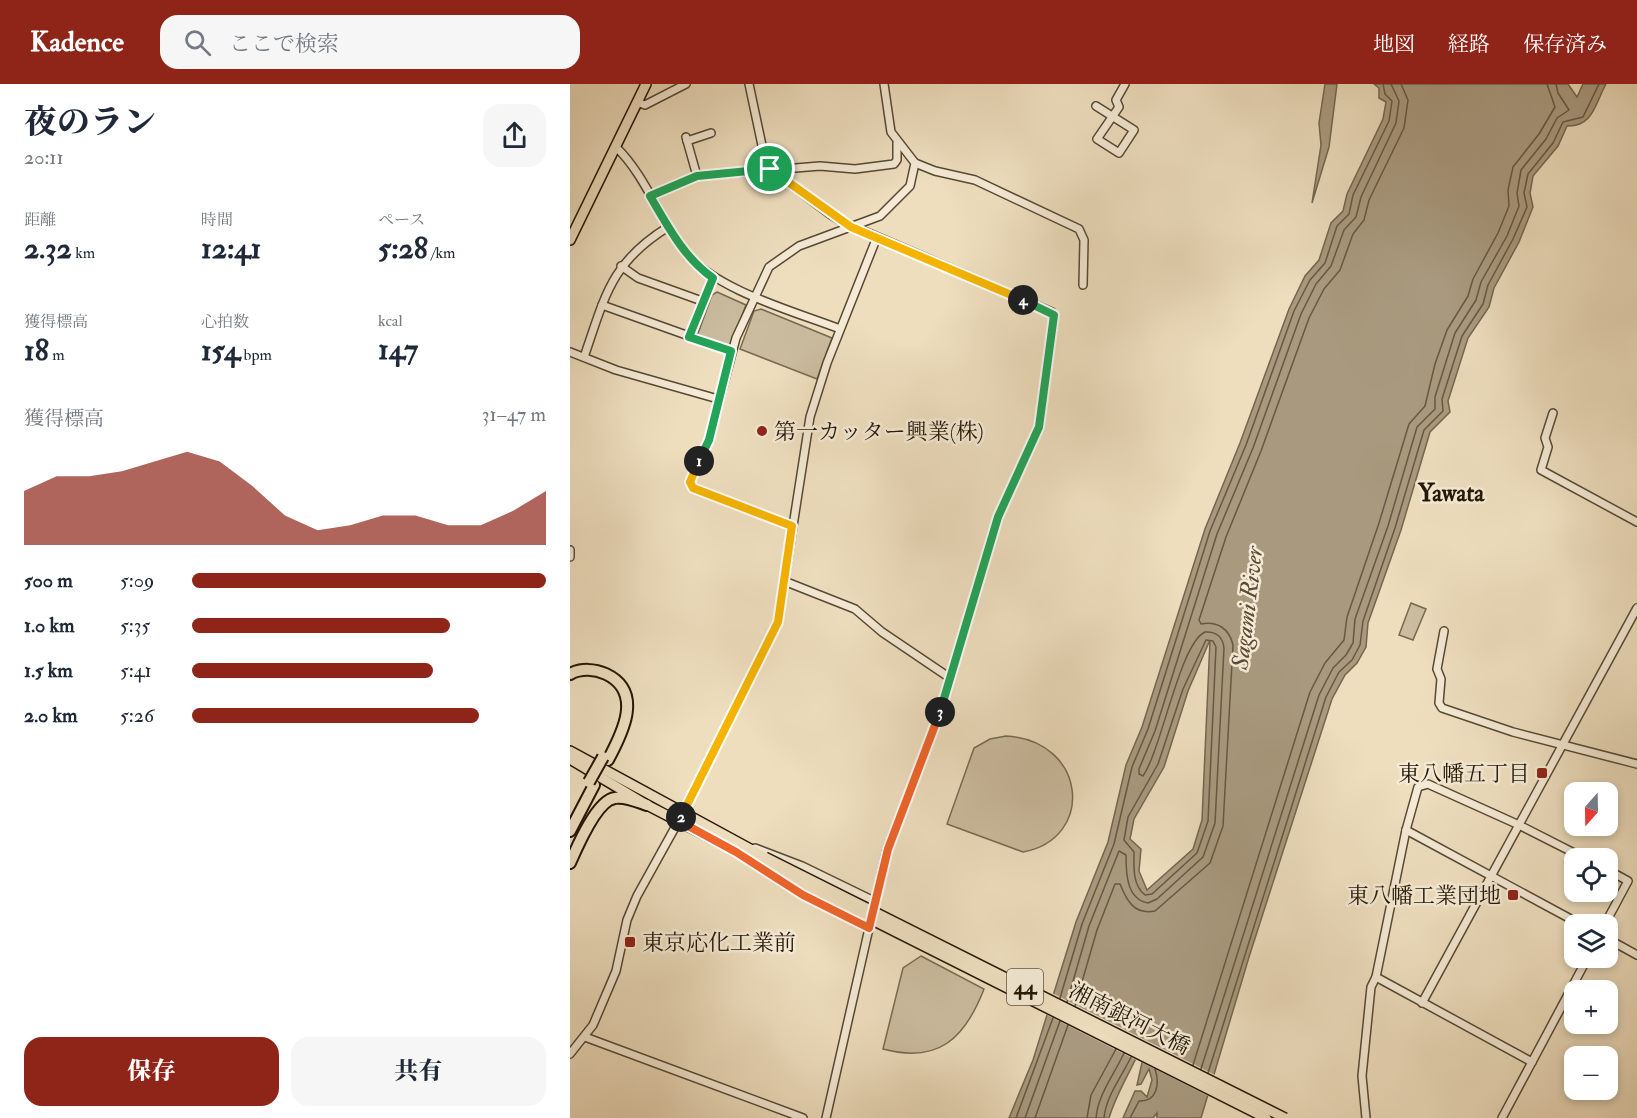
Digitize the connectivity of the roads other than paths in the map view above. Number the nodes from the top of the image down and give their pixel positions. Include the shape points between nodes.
1 (646, 84) edge
2 (686, 84) edge
3 (748, 84) edge
4 (884, 84) edge
5 (1125, 84) edge
6 (637, 102) junction
7 (1096, 106) dead end
8 (1113, 116) junction
9 (711, 133) dead end
10 (897, 143) junction
11 (616, 147) junction
12 (915, 163) junction
13 (769, 169) junction
14 (697, 176) junction
15 (650, 196) junction
16 (668, 227) junction
17 (853, 227) junction
18 (877, 237) junction
19 (570, 240) edge
20 (621, 266) junction
21 (713, 278) junction
22 (1083, 285) dead end
23 (754, 295) junction
24 (702, 301) junction
25 (602, 305) junction
26 (840, 329) junction
27 (689, 337) junction
28 (731, 351) junction
29 (570, 352) edge
30 (584, 357) junction
31 (718, 399) junction
32 (1553, 413) dead end
33 (1637, 522) edge
34 (792, 526) junction
35 (570, 550) edge
36 (570, 557) edge
37 (784, 581) junction
38 (1637, 608) edge
39 (1444, 631) dead end
40 (570, 674) edge
41 (951, 678) junction
42 (570, 682) edge
43 (1563, 743) junction
44 (570, 751) edge
45 (605, 758) junction
46 (570, 759) edge
47 (1637, 764) edge
48 (591, 784) junction
49 (647, 805) junction
50 (681, 817) junction
51 (570, 818) edge
52 (1519, 825) junction
53 (1406, 830) junction
54 (570, 831) edge
55 (1564, 848) edge
56 (740, 849) junction
57 (763, 861) junction
58 (570, 863) edge
59 (1491, 876) junction
60 (1618, 876) edge
61 (1618, 900) edge
62 (874, 901) junction
63 (1564, 915) edge
64 (869, 928) junction
65 (1618, 945) edge
66 (1637, 955) edge
67 (1582, 968) edge
68 (1376, 977) junction
69 (1422, 1004) junction
70 (585, 1037) junction
71 (570, 1054) edge
72 (1532, 1062) junction
73 (803, 1118) edge
74 (826, 1118) edge
75 (1266, 1118) edge
76 (1284, 1118) edge
77 (1366, 1118) edge
78 (1503, 1118) edge

1 - 6 main road
2 - 6 street via 645,105
3 - 13 street
4 - 10 street via 891,132
5 - 8 street
6 - 11 main road
7 - 8 street
8 - 8 street via 1097,139 1119,153 1134,130
9 - 14 street via 686,139
10 - 12 street
10 - 13 street via 894,164 855,169 836,165
11 - 15 street
11 - 19 main road
12 - 17 street via 907,191 880,216
12 - 22 street via 975,180 1079,229 1084,240
13 - 14 street
13 - 17 street
14 - 15 street
15 - 16 street
16 - 20 street via 640,246
16 - 21 street via 693,261
17 - 18 street
17 - 23 street via 782,255 769,267
18 - 26 street
18 - 41 street via 1054,315 1039,427 998,517
20 - 24 street via 639,278
20 - 25 street
21 - 23 street
21 - 24 street
23 - 26 street
23 - 28 street
24 - 27 street
25 - 27 street
25 - 30 street
26 - 34 street via 810,417
27 - 28 street
28 - 31 street
29 - 30 street
30 - 31 street
31 - 34 street via 709,440 690,485
32 - 33 street via 1540,470
34 - 37 street
35 - 36 street
37 - 41 street via 855,609
37 - 50 street via 778,622
38 - 43 street
39 - 43 street via 1437,669 1442,708 1513,732
40 - 45 highway via 588,670 603,673 625,693 626,721
41 - 62 street via 888,849
42 - 45 highway via 585,676 599,678 612,685 620,698 620,720
43 - 47 street
43 - 52 street
44 - 50 main road, 44
45 - 48 highway, bridge
46 - 49 main road, 44
48 - 51 highway
48 - 54 highway
49 - 50 main road, 44
49 - 58 highway via 617,797 605,802
50 - 56 main road, 44
50 - 70 street via 637,896 610,986
52 - 53 street via 1428,783 1418,787
52 - 55 street
52 - 59 street
53 - 59 street
53 - 68 street
56 - 57 main road, 44
56 - 62 street via 768,852
56 - 64 street via 803,895
57 - 75 main road, 湘南銀河大橋 / 44, bridge
57 - 76 main road, 湘南銀河大橋 / 44, bridge
59 - 63 street
59 - 69 street
60 - 61 street via 1628,881
62 - 64 street
64 - 74 street
65 - 66 street
67 - 72 street
68 - 69 street
68 - 77 street via 1371,987 1362,1076
69 - 72 street
70 - 71 street
70 - 73 street
72 - 78 street

